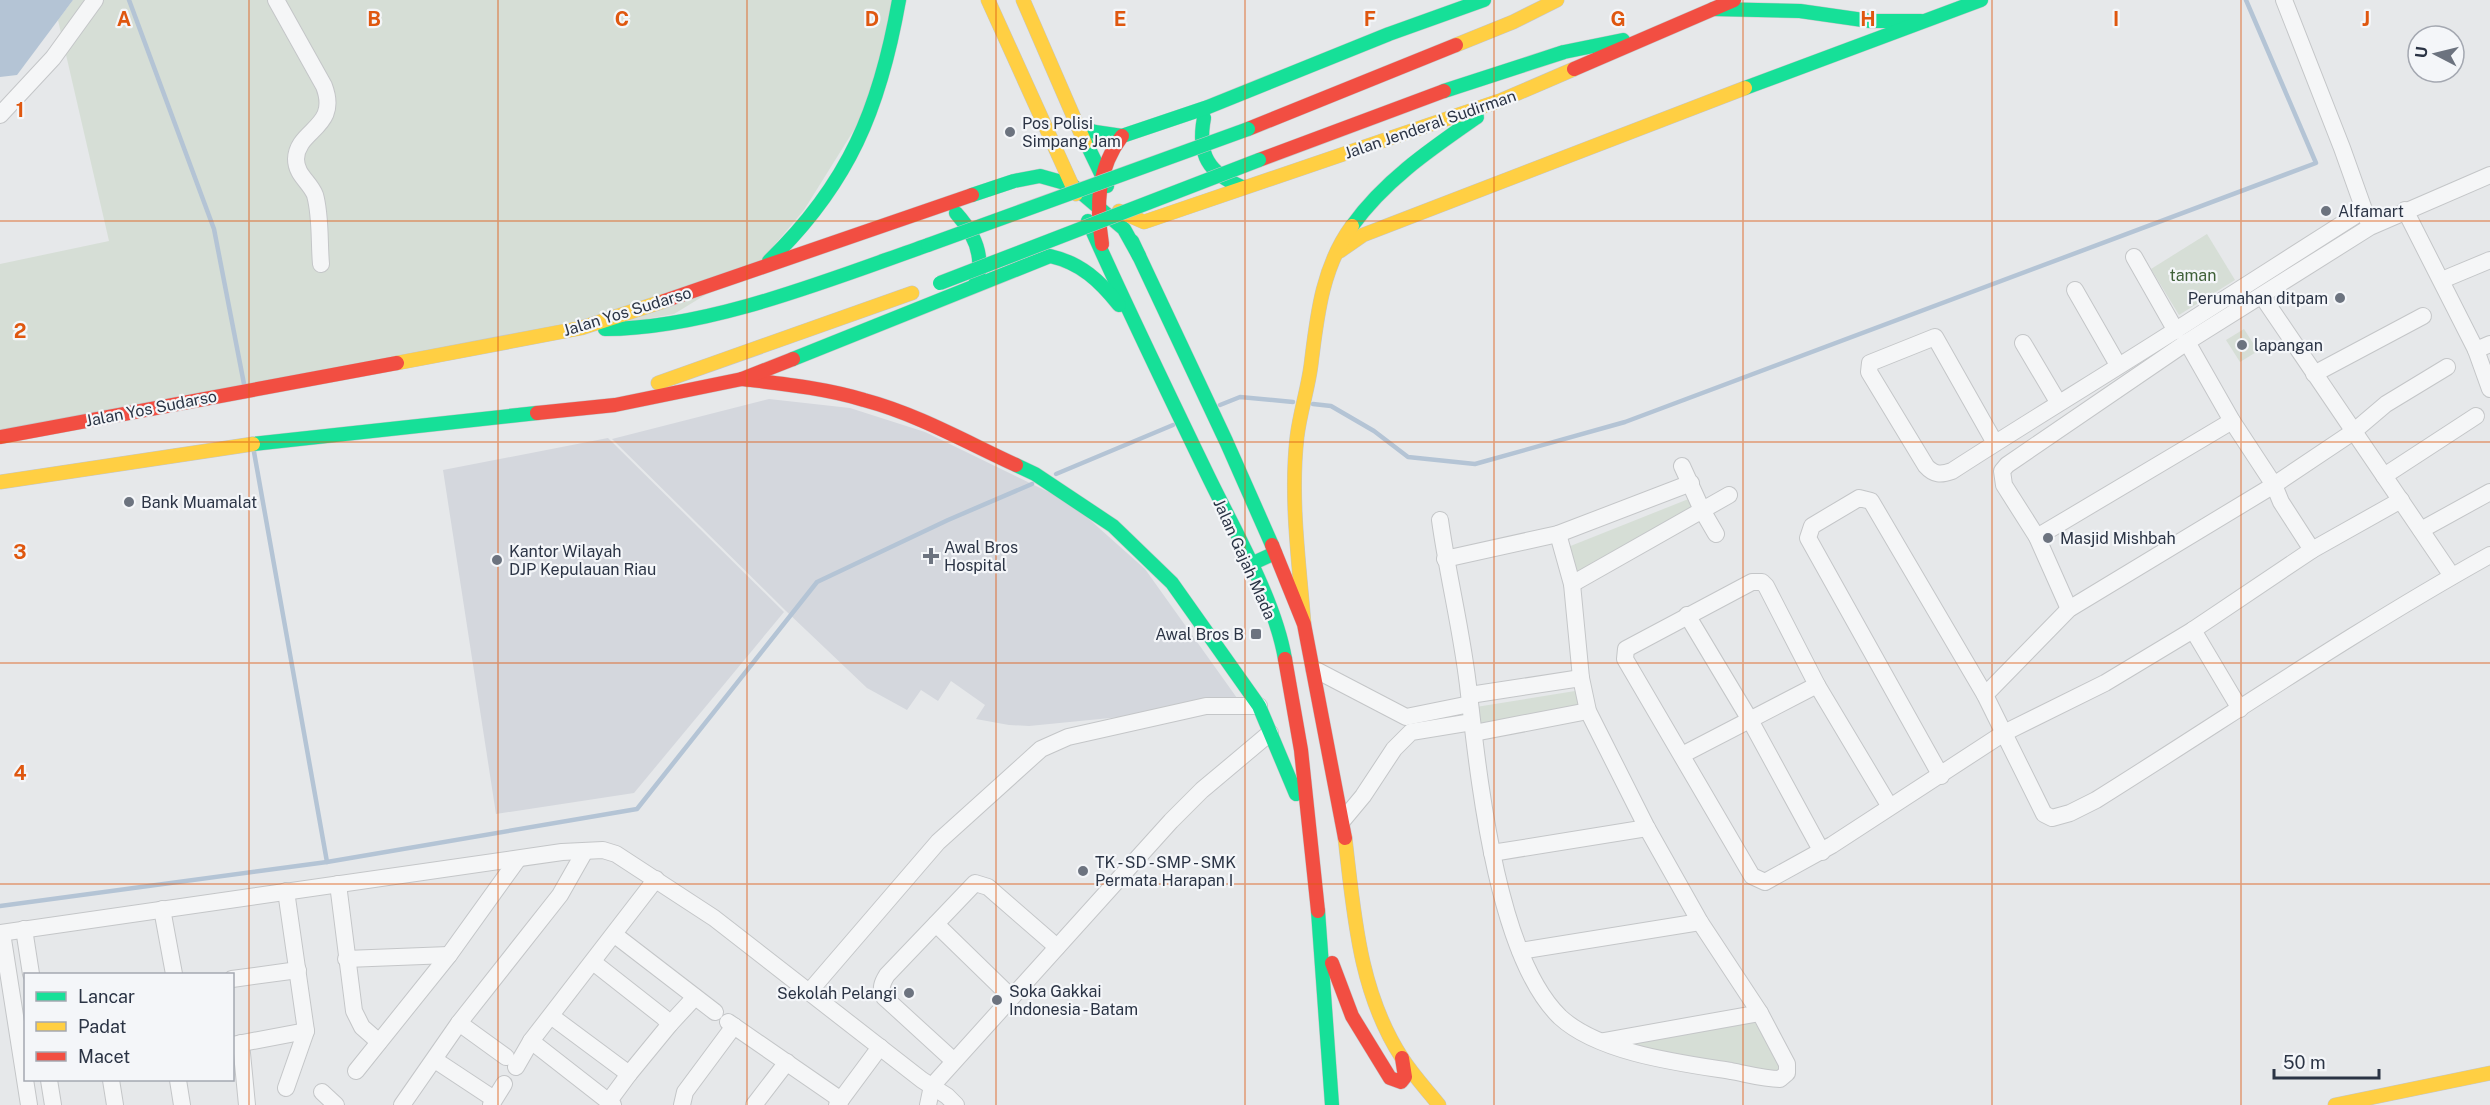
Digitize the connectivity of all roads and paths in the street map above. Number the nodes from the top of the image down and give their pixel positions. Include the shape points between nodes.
1 (95, 0) edge
2 (276, 0) edge
3 (899, 0) edge
4 (988, 0) edge
5 (1023, 0) edge
6 (1484, 0) edge
7 (1557, 0) edge
8 (1734, 0) edge
9 (1981, 0) edge
10 (2284, 0) edge
11 (1713, 9) junction
12 (1921, 21) junction
13 (1650, 36) junction
14 (1502, 100) junction
15 (1208, 107) junction
16 (0, 115) edge
17 (1078, 126) junction
18 (1122, 136) junction
19 (1062, 164) junction
20 (1101, 173) junction
21 (2490, 175) edge
22 (1072, 185) junction
23 (1242, 187) junction
24 (1095, 198) junction
25 (947, 204) junction
26 (2364, 210) junction
27 (2406, 210) junction
28 (1119, 211) junction
29 (1088, 221) junction
30 (2370, 227) junction
31 (1050, 256) junction
32 (1139, 256) junction
33 (1334, 256) junction
34 (2134, 257) dead end
35 (2490, 260) edge
36 (321, 264) dead end
37 (1109, 267) junction
38 (760, 269) junction
39 (2442, 280) junction
40 (975, 285) junction
41 (2075, 290) dead end
42 (2262, 296) junction
43 (2422, 316) dead end
44 (1134, 324) junction
45 (581, 328) junction
46 (2181, 336) junction
47 (2023, 343) dead end
48 (2483, 347) edge
49 (2118, 365) junction
50 (2446, 367) dead end
51 (2314, 374) junction
52 (742, 379) junction
53 (2490, 388) edge
54 (2058, 402) junction
55 (622, 404) junction
56 (2476, 416) dead end
57 (2232, 422) junction
58 (2353, 432) junction
59 (0, 437) edge
60 (1995, 443) junction
61 (1682, 466) dead end
62 (2384, 476) junction
63 (0, 482) edge
64 (1691, 483) junction
65 (2274, 485) junction
66 (2490, 492) edge
67 (1729, 495) dead end
68 (2401, 500) junction
69 (1702, 510) junction
70 (1440, 519) dead end
71 (2421, 530) junction
72 (1558, 534) junction
73 (1716, 534) dead end
74 (2037, 537) junction
75 (2312, 550) junction
76 (1275, 553) junction
77 (2490, 555) edge
78 (1445, 559) junction
79 (1251, 564) junction
80 (2452, 576) junction
81 (1572, 584) junction
82 (2069, 609) junction
83 (1687, 615) junction
84 (1304, 624) junction
85 (2193, 630) junction
86 (1314, 669) junction
87 (1581, 678) junction
88 (1817, 685) junction
89 (1985, 695) junction
90 (1470, 699) junction
91 (1259, 706) junction
92 (2240, 708) junction
93 (1588, 711) junction
94 (1750, 720) junction
95 (1409, 724) junction
96 (1473, 727) junction
97 (1270, 733) junction
98 (2004, 733) junction
99 (1682, 755) junction
100 (1941, 776) junction
101 (1890, 807) junction
102 (1343, 820) junction
103 (1647, 828) junction
104 (1310, 843) junction
105 (585, 851) junction
106 (1822, 852) junction
107 (1492, 853) junction
108 (518, 859) junction
109 (656, 879) junction
110 (338, 884) junction
111 (286, 891) junction
112 (162, 909) junction
113 (1319, 916) junction
114 (1700, 922) junction
115 (936, 924) junction
116 (24, 930) junction
117 (1, 933) edge
118 (615, 935) junction
119 (1057, 947) junction
120 (1520, 951) junction
121 (448, 955) junction
122 (346, 959) junction
123 (593, 962) junction
124 (298, 970) junction
125 (31, 973) edge
126 (174, 973) edge
127 (234, 979) edge
128 (809, 992) junction
129 (695, 997) junction
130 (1011, 997) junction
131 (7, 1013) edge
132 (1760, 1014) junction
133 (551, 1016) junction
134 (726, 1020) junction
135 (459, 1023) junction
136 (670, 1024) junction
137 (306, 1031) junction
138 (531, 1041) junction
139 (1602, 1041) junction
140 (379, 1042) junction
141 (237, 1044) edge
142 (880, 1047) junction
143 (1402, 1058) junction
144 (435, 1060) junction
145 (954, 1061) junction
146 (787, 1062) junction
147 (357, 1071) dead end
148 (2490, 1073) edge
149 (629, 1074) junction
150 (49, 1081) edge
151 (111, 1081) edge
152 (178, 1081) edge
153 (504, 1084) dead end
154 (932, 1086) junction
155 (286, 1088) dead end
156 (322, 1092) dead end
157 (493, 1102) edge
158 (839, 1102) edge
159 (611, 1103) edge
160 (29, 1105) edge
161 (53, 1105) edge
162 (115, 1105) edge
163 (182, 1105) edge
164 (247, 1105) edge
165 (336, 1105) edge
166 (402, 1105) edge
167 (682, 1105) edge
168 (754, 1105) edge
169 (928, 1105) edge
170 (956, 1105) edge
171 (1332, 1105) edge
172 (1439, 1105) edge
173 (2335, 1105) edge

1 - 16 street via 53,58
2 - 36 street via 330,101 296,158 303,180 316,197
3 - 38 main road via 884,75 854,151 804,228
4 - 19 main road, Jalan Gajah Mada
5 - 17 main road
6 - 15 main road
7 - 45 main road, bridge via 1513,22 1248,129 747,306 642,327
8 - 11 main road, Jalan Jenderal Sudirman
9 - 12 main road
10 - 26 street
11 - 12 main road via 1800,11 1870,21
11 - 13 main road, Jalan Jenderal Sudirman
12 - 33 main road via 1363,235
13 - 14 main road, Jalan Jenderal Sudirman
13 - 55 main road, bridge via 1564,52 1457,86 940,283 638,390
14 - 23 main road, Jalan Jenderal Sudirman
14 - 33 main road via 1396,179 1368,205
15 - 18 main road
15 - 23 main road via 1202,124 1207,162 1223,179
17 - 18 main road
17 - 20 main road
17 - 24 main road via 1088,151
18 - 20 main road via 1108,154
19 - 22 main road, Jalan Gajah Mada
19 - 24 main road
20 - 24 main road
20 - 28 main road
21 - 27 street
22 - 24 main road, Jalan Yos Sudarso
22 - 25 main road, Jalan Yos Sudarso via 1040,176
22 - 29 main road, Jalan Gajah Mada
23 - 28 main road, Jalan Jenderal Sudirman via 1144,222
24 - 28 main road, Jalan Jenderal Sudirman
24 - 29 main road
24 - 32 main road, Jalan Yos Sudarso via 1124,230
24 - 37 main road
25 - 38 main road, Jalan Yos Sudarso
25 - 40 main road via 967,225 978,248 981,265
26 - 30 street
26 - 46 street via 2241,286
27 - 30 street
27 - 39 street
28 - 32 main road
29 - 31 main road via 1086,234 1073,248
29 - 37 main road, Jalan Gajah Mada
30 - 42 street
31 - 40 main road
31 - 44 main road via 1066,259 1094,276
32 - 76 main road, Jalan Gajah Mada
33 - 84 main road via 1315,320 1298,435 1295,484
34 - 46 street
35 - 39 street
37 - 44 main road, Jalan Gajah Mada
38 - 45 main road, Jalan Yos Sudarso
39 - 48 street
40 - 52 main road
41 - 49 street
42 - 46 street
42 - 51 street
43 - 51 street
44 - 79 main road, Jalan Gajah Mada
45 - 59 main road, Jalan Yos Sudarso
46 - 49 street
46 - 57 street
46 - 74 street via 2002,471 2004,485
47 - 54 street
48 - 53 street
49 - 54 street
50 - 58 street via 2386,404
51 - 58 street
52 - 55 main road
52 - 91 main road via 821,389 866,400 1035,474 1137,547 1172,583
54 - 60 street
55 - 63 main road via 258,443
56 - 62 street
57 - 65 street
57 - 74 street
58 - 62 street
58 - 65 street
60 - 60 street via 1952,471 1930,471 1869,372 1870,363 1935,338
61 - 64 street
62 - 68 street
64 - 69 street
64 - 72 street
65 - 75 street
65 - 82 street
66 - 71 street
67 - 69 street
68 - 71 street
68 - 75 street
69 - 73 street
69 - 81 street
70 - 78 street
71 - 80 street
72 - 78 street
72 - 81 street
74 - 82 street
75 - 85 street
76 - 79 main road
76 - 84 main road, Jalan Gajah Mada
77 - 80 street
78 - 90 street
79 - 104 main road, Jalan Gajah Mada via 1274,620 1291,683
80 - 92 street
81 - 87 street
82 - 89 street
83 - 88 street via 1752,582 1762,582
83 - 94 street
83 - 99 street via 1624,653
84 - 86 main road, Jalan Gajah Mada
85 - 92 street
85 - 98 street via 2105,683
86 - 95 street
86 - 102 main road, Jalan Gajah Mada
87 - 90 street
87 - 93 street
88 - 94 street
88 - 101 street
89 - 98 street
89 - 100 street via 1872,501 1859,498 1812,526 1810,542
90 - 95 street
90 - 96 street
91 - 97 main road
91 - 128 street via 1206,706 1068,737 1041,748 938,842
92 - 98 street via 2096,800 2052,818 2044,814
93 - 96 street
93 - 103 street
94 - 99 street
94 - 106 street
95 - 96 street
95 - 102 street
96 - 107 street
97 - 104 main road via 1294,788
97 - 119 street via 1202,790
98 - 100 street
99 - 106 street via 1752,876 1770,880
100 - 101 street
101 - 106 street
102 - 143 main road, Jalan Gajah Mada via 1358,946 1376,1004
103 - 107 street
103 - 114 street
104 - 113 main road, Jalan Gajah Mada
105 - 108 street
105 - 109 street via 616,854
105 - 135 street via 560,895
107 - 120 street
108 - 110 street
108 - 121 street
109 - 118 street
109 - 128 street via 714,918
110 - 111 street
110 - 122 street
111 - 112 street
111 - 124 street
112 - 116 street
112 - 126 street
113 - 143 main road via 1352,1016 1396,1082 1406,1077
113 - 171 main road, Jalan Gajah Mada
114 - 120 street
114 - 132 street
115 - 119 street via 973,884 982,884
115 - 130 street
115 - 145 street via 887,975 881,990
116 - 117 street
116 - 125 street
117 - 131 street
118 - 123 street
118 - 129 street
119 - 130 street
120 - 139 street via 1560,1016
121 - 122 street
121 - 140 street
122 - 140 street via 354,1011 362,1027
123 - 133 street
123 - 136 street
124 - 127 street
124 - 137 street
128 - 142 street
129 - 134 street
129 - 136 street
130 - 145 street
131 - 160 street
132 - 139 street
132 - 139 street via 1788,1068 1780,1079 1651,1056
133 - 138 street
133 - 149 street
134 - 146 street
134 - 167 street via 685,1092
135 - 138 street via 511,1062
135 - 144 street
136 - 149 street
137 - 141 street
137 - 155 street
138 - 159 street
140 - 147 street
141 - 164 street
142 - 154 street
142 - 158 street
143 - 172 main road, Jalan Gajah Mada
144 - 157 street
144 - 166 street
145 - 154 street
146 - 158 street
146 - 168 street
148 - 173 main road
149 - 159 street
150 - 161 street
151 - 162 street
152 - 163 street
153 - 157 street
154 - 169 street
154 - 170 street
156 - 165 street

